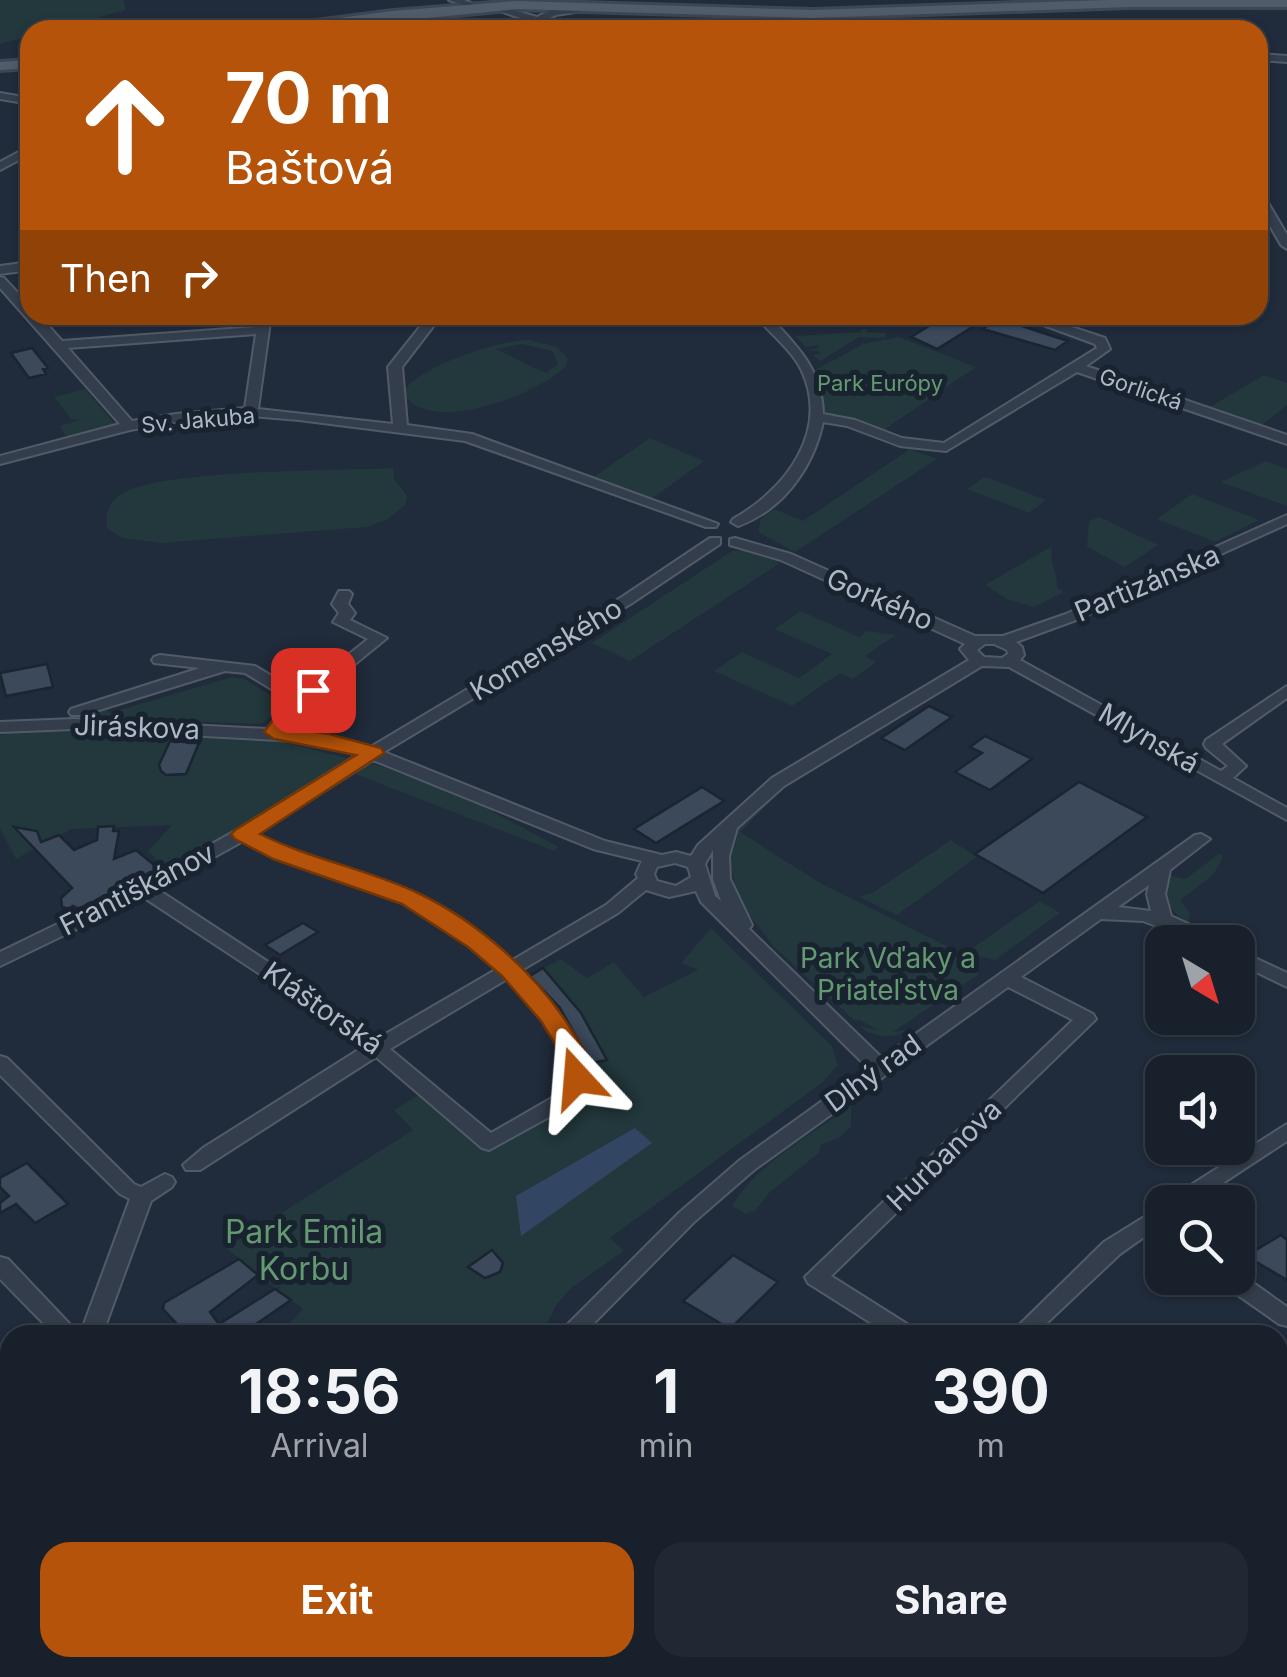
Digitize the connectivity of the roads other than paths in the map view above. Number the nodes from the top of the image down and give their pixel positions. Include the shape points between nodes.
1 (1222, 2) edge
2 (1287, 2) edge
3 (448, 4) edge
4 (343, 20) edge
5 (533, 20) edge
6 (1268, 213) edge
7 (1287, 246) edge
8 (0, 280) edge
9 (20, 302) edge
10 (41, 325) edge
11 (264, 325) edge
12 (428, 325) edge
13 (769, 325) edge
14 (1052, 325) edge
15 (263, 330) junction
16 (59, 345) junction
17 (1076, 367) junction
18 (251, 412) junction
19 (818, 417) junction
20 (130, 426) junction
21 (400, 426) junction
22 (1287, 440) edge
23 (0, 460) edge
24 (1287, 520) edge
25 (711, 524) junction
26 (740, 533) junction
27 (715, 541) junction
28 (344, 594) dead end
29 (1004, 641) junction
30 (974, 642) junction
31 (160, 660) dead end
32 (1010, 661) junction
33 (978, 662) junction
34 (224, 666) junction
35 (1287, 691) edge
36 (301, 700) junction
37 (76, 712) dead end
38 (0, 727) edge
39 (274, 732) junction
40 (406, 734) junction
41 (374, 753) junction
42 (411, 768) junction
43 (1221, 779) junction
44 (740, 814) junction
45 (1287, 815) edge
46 (243, 834) junction
47 (1201, 839) dead end
48 (1161, 868) junction
49 (698, 872) junction
50 (658, 875) junction
51 (144, 889) junction
52 (1094, 914) junction
53 (1162, 917) junction
54 (1178, 925) edge
55 (753, 943) junction
56 (0, 960) edge
57 (1255, 965) edge
58 (510, 971) junction
59 (1007, 978) junction
60 (1287, 981) edge
61 (379, 1046) junction
62 (0, 1063) edge
63 (880, 1068) junction
64 (1287, 1130) edge
65 (1205, 1185) edge
66 (142, 1196) junction
67 (1145, 1230) edge
68 (2, 1270) edge
69 (1254, 1295) edge
70 (1287, 1318) edge
71 (58, 1325) edge
72 (96, 1325) edge
73 (578, 1325) edge
74 (891, 1325) edge
75 (1031, 1325) edge

1 - 2 main road
1 - 5 main road via 812,14 614,6
3 - 4 main road
3 - 5 main road
3 - 5 main road
6 - 7 street
8 - 9 street
10 - 16 street
11 - 15 street
12 - 21 street via 395,367
13 - 19 street via 810,373
14 - 17 street via 1100,341 1104,349
15 - 16 street
15 - 18 street
16 - 20 street
17 - 19 street, Gorlická via 952,445 913,446
17 - 22 street, Gorlická
18 - 20 street, Sv. Jakuba
18 - 21 street, Sv. Jakuba
19 - 26 street via 798,472
20 - 23 street, Sv. Jakuba
21 - 25 street, Sv. Jakuba via 495,445
24 - 29 street, Partizánska via 1071,618
25 - 26 street
25 - 27 street via 705,534
26 - 27 street
26 - 30 street, Gorkého
27 - 40 street, Komenského
28 - 36 street via 340,604 347,613 341,622 379,638
29 - 30 street, Partizánska
29 - 32 street via 1016,651
30 - 33 street via 968,649
31 - 34 street
32 - 33 street
32 - 43 street, Mlynská
33 - 44 street via 778,782
34 - 36 street via 256,672
34 - 37 street
35 - 43 street via 1212,744 1238,766
36 - 39 street
38 - 39 street, Jiráskova
39 - 41 street, Jiráskova
40 - 41 street, Komenského
40 - 42 street
41 - 42 street, Jiráskova
41 - 46 street, Františkánov
42 - 50 street, Jiráskova
43 - 45 street, Mlynská
44 - 49 street via 704,849
44 - 50 street
44 - 55 street, Jiráskova via 719,854 718,876
46 - 51 street, Františkánov
46 - 58 street via 410,899
47 - 48 street, Dlhý rad
48 - 52 street, Dlhý rad
48 - 53 street via 1156,894
49 - 50 street
49 - 50 street via 690,888
49 - 55 street, Jiráskova via 707,898
50 - 55 street, Jiráskova
50 - 58 street
51 - 56 street, Františkánov
51 - 61 street, Kláštorská
52 - 53 street
52 - 59 street, Dlhý rad
53 - 54 street
55 - 63 street, Jiráskova
57 - 60 street
58 - 61 street
58 - 61 street, Kláštorská via 550,1015 578,1070 564,1100 489,1143
59 - 63 street, Dlhý rad
59 - 74 street, Hurbanova via 1086,1020 816,1277
61 - 66 street
62 - 66 street via 127,1190
63 - 73 street, Dlhý rad via 723,1185
64 - 65 street
66 - 72 street
67 - 75 street via 1112,1248
68 - 71 street
69 - 70 street

